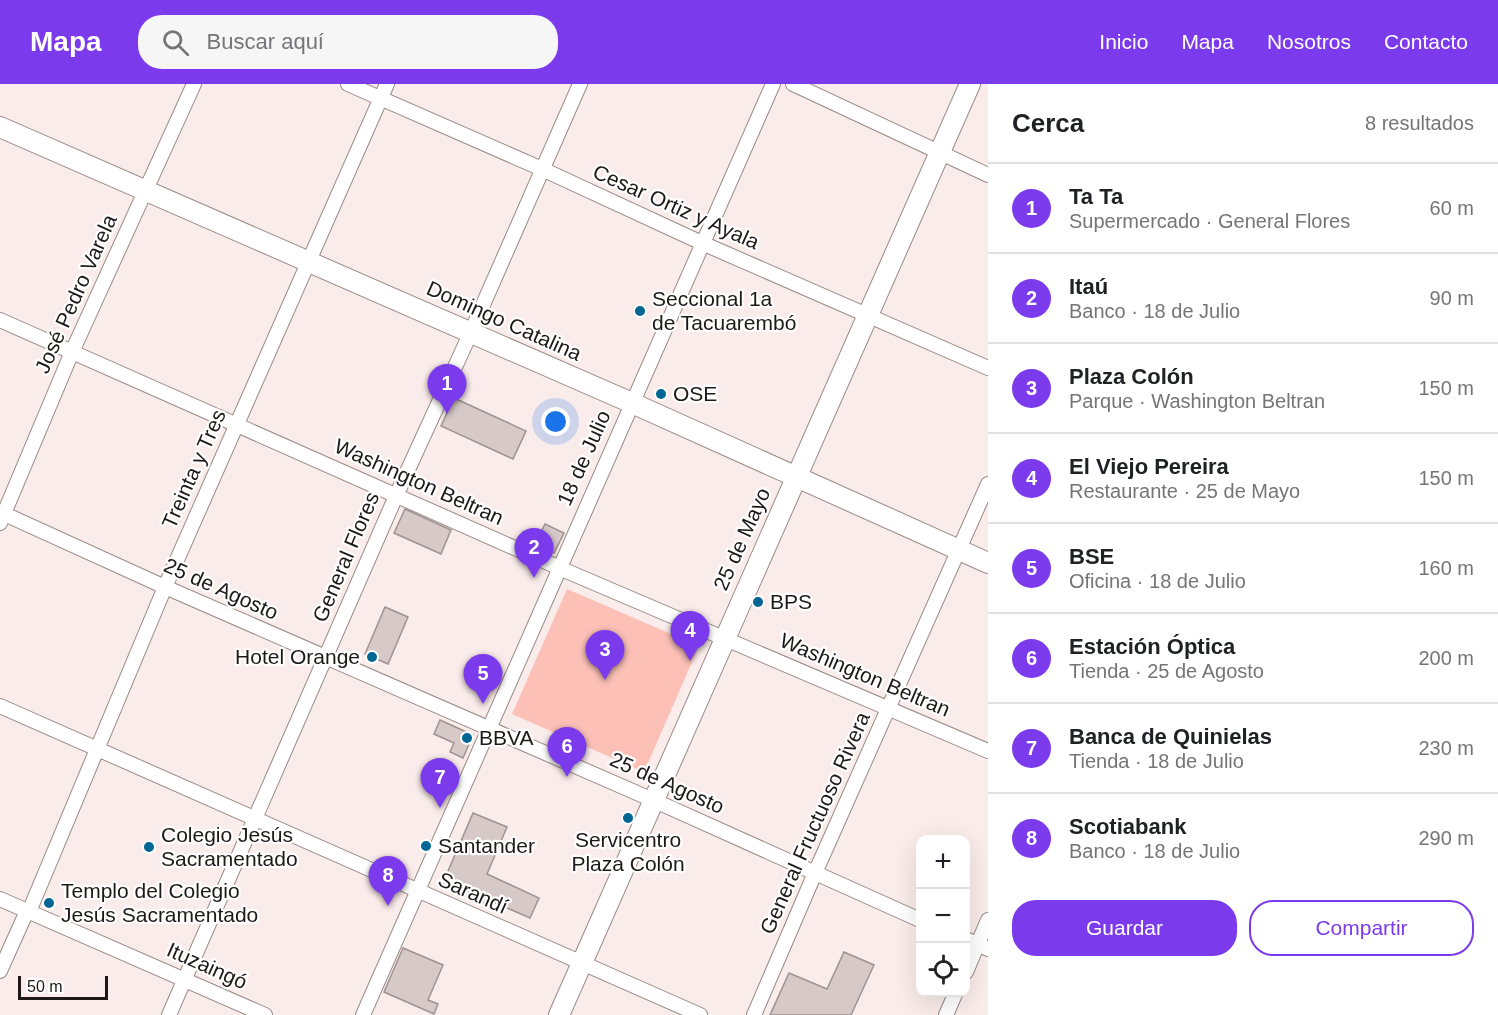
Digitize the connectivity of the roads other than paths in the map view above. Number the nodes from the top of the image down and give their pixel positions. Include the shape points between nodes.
1 (194, 84) edge
2 (348, 84) edge
3 (387, 84) edge
4 (580, 84) edge
5 (773, 84) edge
6 (793, 84) edge
7 (970, 84) edge
8 (381, 99) junction
9 (0, 127) edge
10 (939, 153) junction
11 (542, 169) junction
12 (988, 175) edge
13 (145, 189) junction
14 (702, 243) junction
15 (308, 262) junction
16 (867, 315) junction
17 (0, 320) edge
18 (471, 332) junction
19 (72, 352) junction
20 (988, 369) edge
21 (632, 403) junction
22 (237, 423) junction
23 (796, 478) junction
24 (988, 484) edge
25 (396, 496) junction
26 (1, 516) edge
27 (959, 550) junction
28 (988, 563) edge
29 (559, 567) junction
30 (165, 587) junction
31 (723, 639) junction
32 (326, 657) junction
33 (0, 706) edge
34 (890, 708) junction
35 (489, 728) junction
36 (99, 748) junction
37 (988, 751) edge
38 (653, 800) junction
39 (253, 819) junction
40 (815, 873) junction
41 (417, 891) junction
42 (0, 899) edge
43 (27, 911) junction
44 (916, 918) edge
45 (988, 920) edge
46 (977, 945) edge
47 (970, 962) edge
48 (581, 964) junction
49 (0, 971) edge
50 (185, 979) junction
51 (954, 997) edge
52 (169, 1015) edge
53 (265, 1015) edge
54 (363, 1015) edge
55 (559, 1015) edge
56 (700, 1015) edge
57 (754, 1015) edge
58 (946, 1015) edge

1 - 13 street, José Pedro Varela
2 - 8 street, Cesar Ortiz y Ayala
3 - 8 street, Treinta y Tres
4 - 11 street, General Flores
5 - 14 street, 18 de Julio
6 - 10 street
7 - 10 street, 25 de Mayo
8 - 11 street, Cesar Ortiz y Ayala
8 - 15 street, Treinta y Tres
9 - 13 street, Domingo Catalina
10 - 12 street
10 - 16 street, 25 de Mayo
11 - 14 street, Cesar Ortiz y Ayala
11 - 18 street, General Flores
13 - 15 street, Domingo Catalina
13 - 19 street, José Pedro Varela
14 - 16 street, Cesar Ortiz y Ayala
14 - 21 street, 18 de Julio
15 - 18 street, Domingo Catalina
15 - 22 street, Treinta y Tres
16 - 20 street, Cesar Ortiz y Ayala
16 - 23 street, 25 de Mayo
17 - 19 street, Washington Beltran
18 - 21 street, Domingo Catalina
18 - 25 street, General Flores
19 - 22 street, Washington Beltran
19 - 26 street, José Pedro Varela
21 - 23 street, Domingo Catalina
21 - 29 street, 18 de Julio
22 - 25 street, Washington Beltran
22 - 30 street, Treinta y Tres
23 - 27 street, Domingo Catalina
23 - 31 street, 25 de Mayo
24 - 27 street, General Fructuoso Rivera
25 - 29 street, Washington Beltran
25 - 32 street, General Flores
26 - 30 street, 25 de Agosto
27 - 28 street, Domingo Catalina
27 - 34 street, General Fructuoso Rivera
29 - 31 street, Washington Beltran
29 - 35 street, 18 de Julio
30 - 32 street, 25 de Agosto
30 - 36 street, Treinta y Tres
31 - 34 street, Washington Beltran
31 - 38 street, 25 de Mayo
32 - 35 street, 25 de Agosto
32 - 39 street, General Flores
33 - 36 street, Sarandí
34 - 37 street, Washington Beltran
34 - 40 street, General Fructuoso Rivera
35 - 38 street, 25 de Agosto
35 - 41 street, 18 de Julio
36 - 39 street, Sarandí
36 - 43 street, Treinta y Tres
38 - 40 street, 25 de Agosto
38 - 48 street, 25 de Mayo
39 - 41 street, Sarandí
39 - 50 street, General Flores
40 - 44 street, 25 de Agosto
40 - 57 street, General Fructuoso Rivera
41 - 48 street, Sarandí
41 - 54 street, 18 de Julio
42 - 43 street, Ituzaingó
43 - 49 street, Treinta y Tres
43 - 50 street, Ituzaingó
45 - 46 street
46 - 47 street
48 - 55 street, 25 de Mayo
48 - 56 street, Sarandí
50 - 52 street, General Flores
50 - 53 street, Ituzaingó
51 - 58 street

